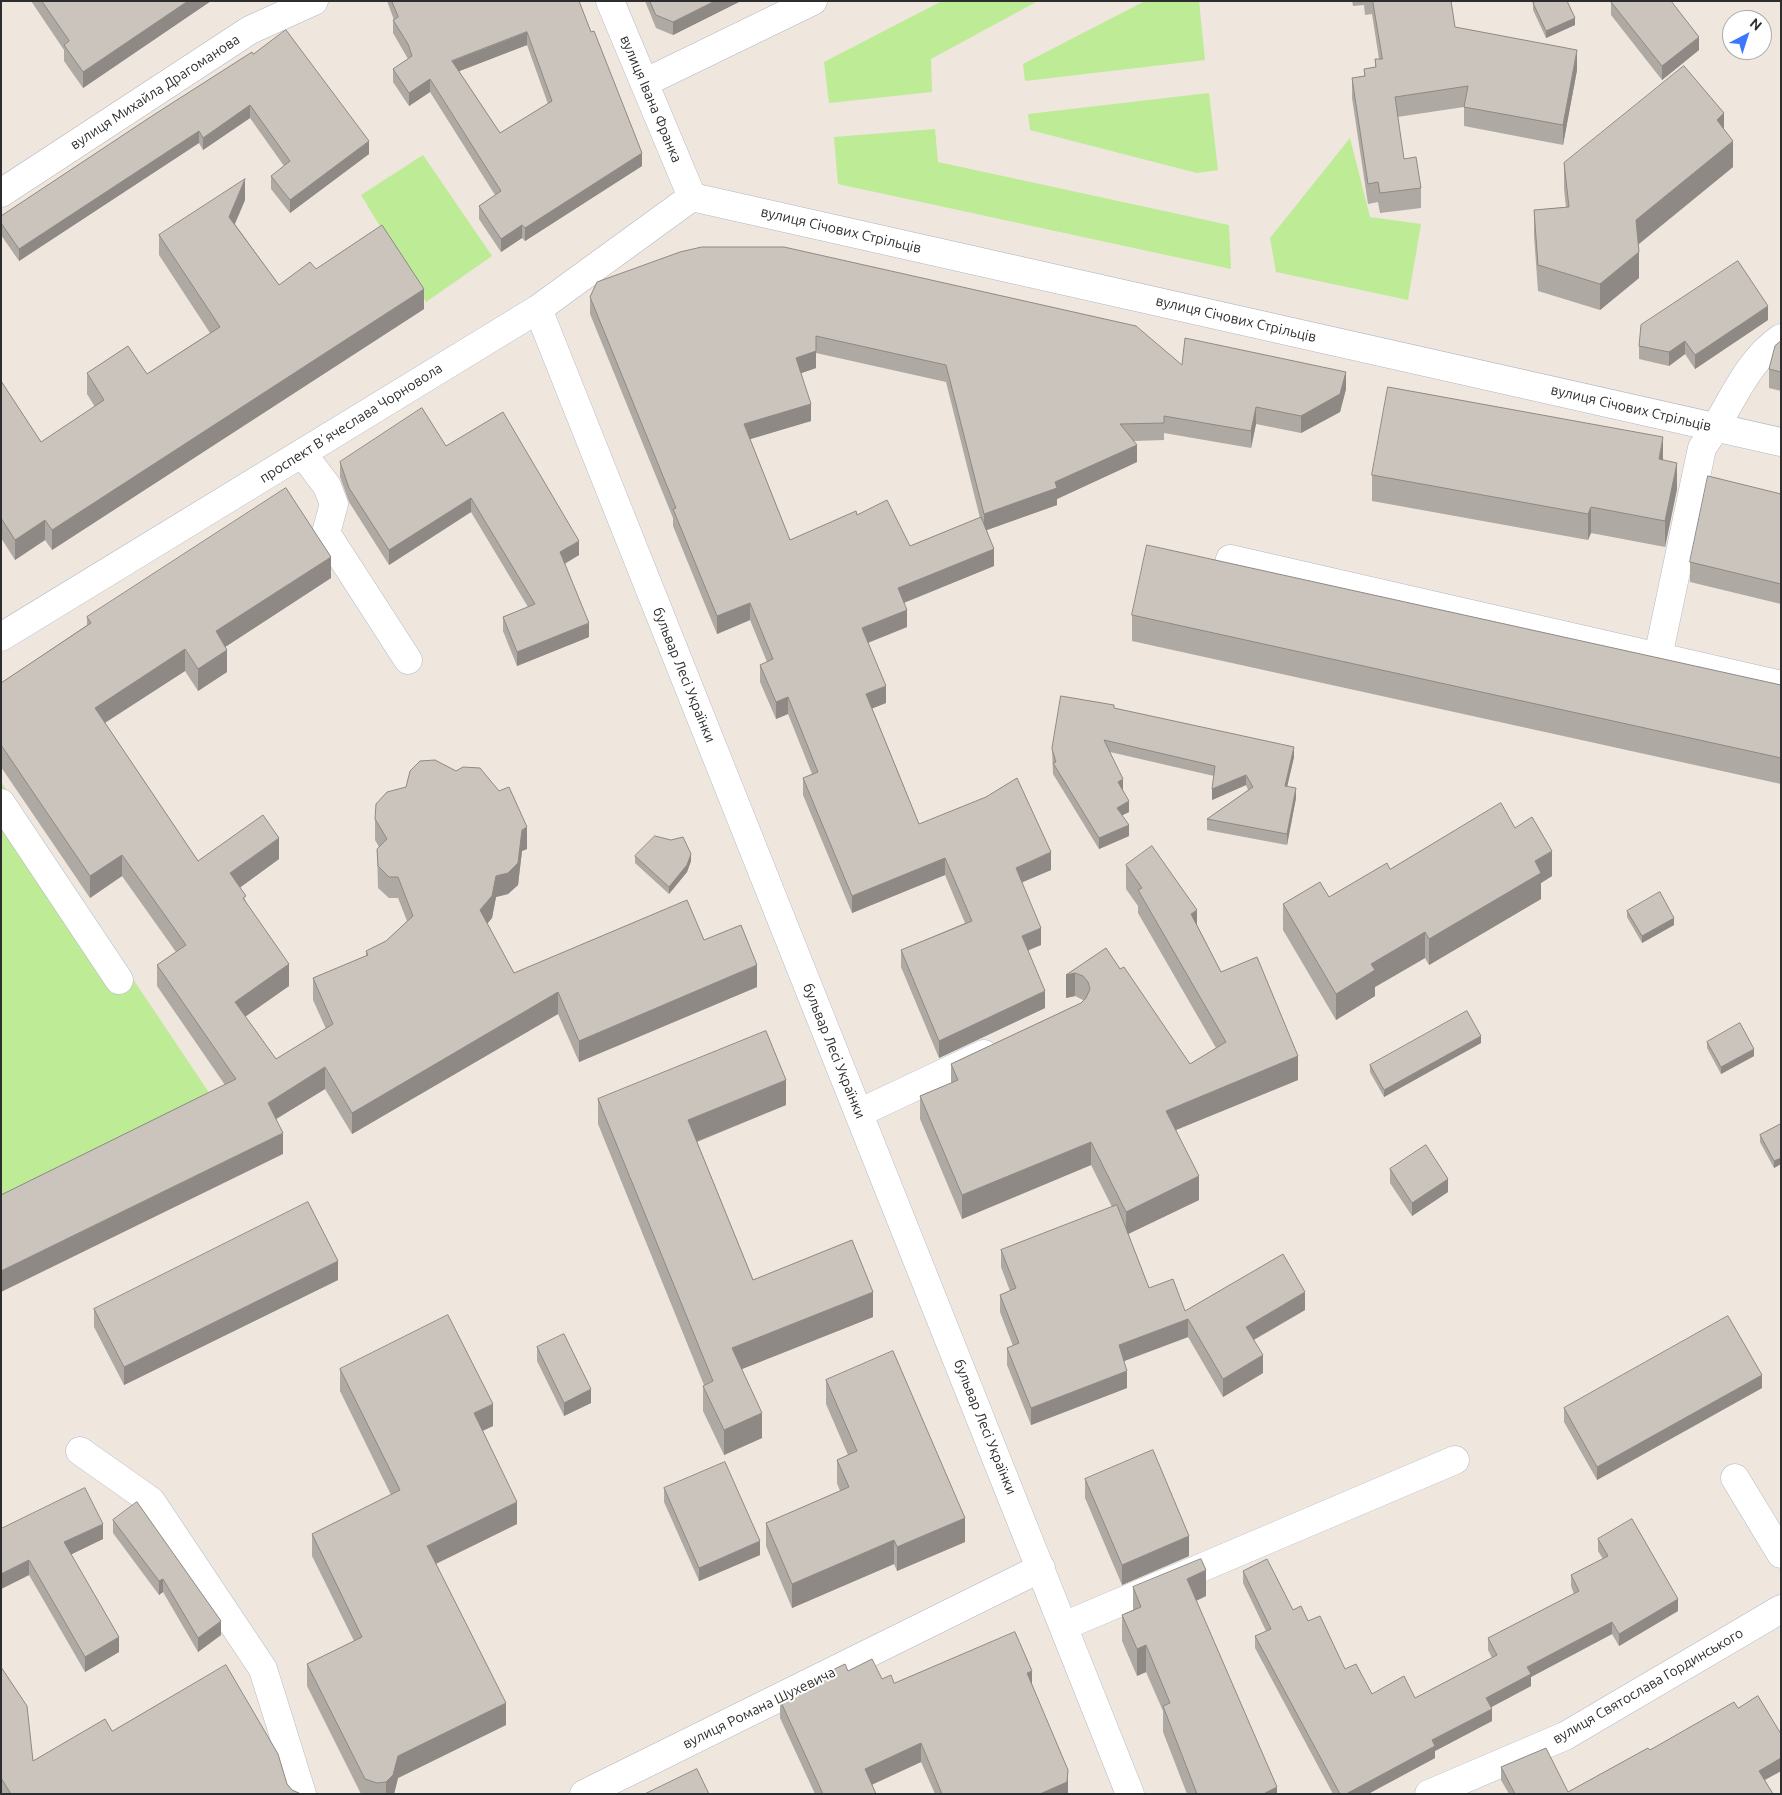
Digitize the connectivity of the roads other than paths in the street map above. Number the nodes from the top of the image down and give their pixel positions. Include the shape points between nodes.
1 (314, 1) edge
2 (610, 1) edge
3 (813, 1) edge
4 (644, 83) junction
5 (1, 193) edge
6 (692, 197) junction
7 (538, 309) junction
8 (1781, 338) edge
9 (1717, 428) junction
10 (1781, 442) edge
11 (303, 454) junction
12 (1230, 559) dead end
13 (1, 637) edge
14 (1658, 657) junction
15 (408, 660) dead end
16 (1781, 685) edge
17 (1, 803) edge
18 (119, 980) dead end
19 (1011, 1042) edge
20 (859, 1113) junction
21 (80, 1450) dead end
22 (1455, 1460) dead end
23 (1735, 1478) dead end
24 (1781, 1554) edge
25 (1041, 1568) junction
26 (1781, 1609) edge
27 (1064, 1626) junction
28 (302, 1794) edge
29 (584, 1794) edge
30 (1130, 1794) edge
31 (1429, 1794) edge

1 - 5 street, вулиця Михайла Драгоманова via 250,30
2 - 4 street, вулиця Івана Франка
3 - 4 street
4 - 6 street, вулиця Івана Франка
6 - 7 street, проспект Вʼячеслава Чорновола
6 - 9 street, вулиця Січових Стрільців
7 - 11 street, проспект Вʼячеслава Чорновола
7 - 20 street, бульвар Лесі Українки
8 - 9 street via 1763,350 1740,383
9 - 10 street, вулиця Січових Стрільців
9 - 14 street via 1702,448
11 - 13 street, проспект Вʼячеслава Чорновола
11 - 15 street via 326,486 334,504 326,532
12 - 14 street
14 - 16 street
17 - 18 street
19 - 20 street
20 - 25 street, бульвар Лесі Українки
21 - 28 street via 151,1501 263,1670
22 - 27 street
23 - 24 street
25 - 27 street, бульвар Лесі Українки
25 - 29 street, вулиця Романа Шухевича
26 - 31 street, вулиця Святослава Гординського via 1565,1736
27 - 30 street, бульвар Лесі Українки

